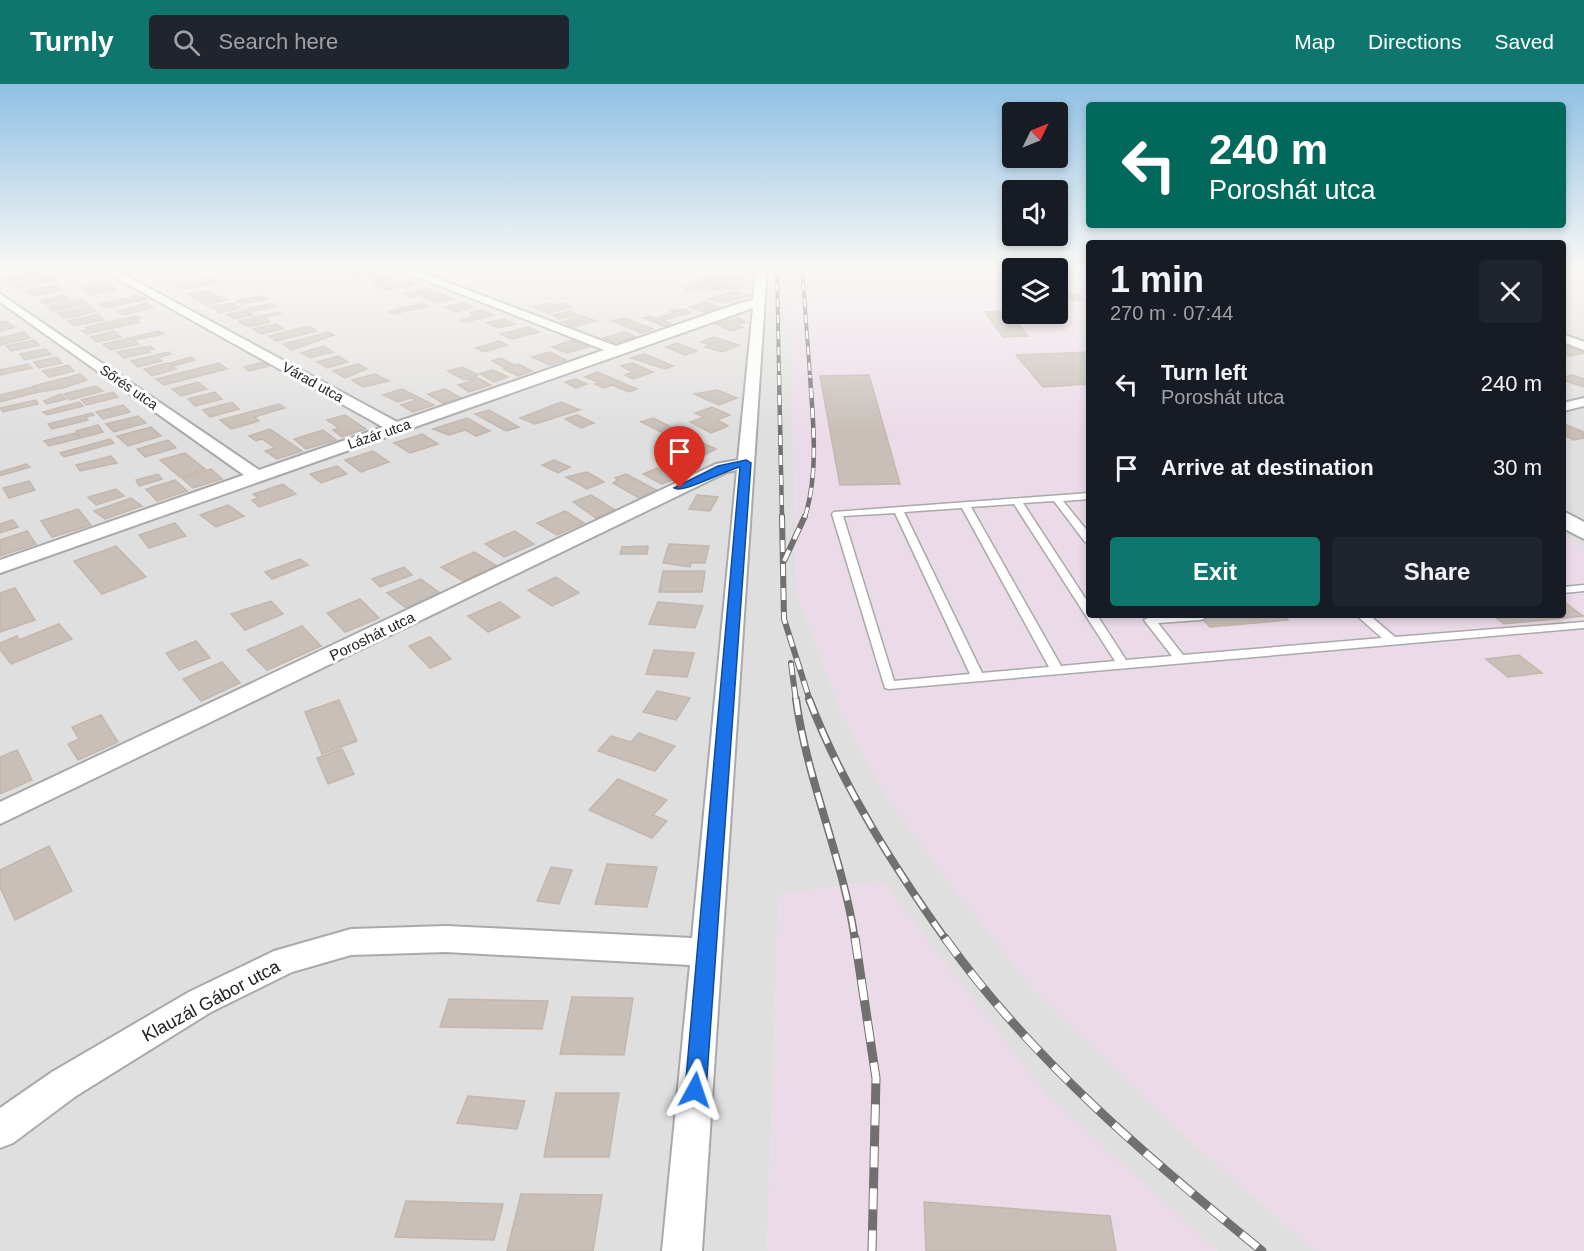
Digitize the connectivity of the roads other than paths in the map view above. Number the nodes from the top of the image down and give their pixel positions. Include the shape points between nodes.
1 (35, 321) edge
2 (202, 321) edge
3 (540, 321) edge
4 (697, 321) edge
5 (758, 321) edge
6 (1566, 339) edge
7 (1584, 346) edge
8 (616, 350) junction
9 (1584, 402) edge
10 (1566, 406) edge
11 (397, 428) junction
12 (746, 463) junction
13 (258, 477) junction
14 (1086, 496) edge
15 (1057, 499) junction
16 (1017, 501) junction
17 (965, 505) junction
18 (898, 510) junction
19 (1566, 520) edge
20 (1584, 532) edge
21 (1086, 536) edge
22 (0, 567) edge
23 (1581, 588) edge
24 (1566, 590) edge
25 (1086, 607) edge
26 (1093, 618) edge
27 (1148, 618) edge
28 (1365, 618) edge
29 (1584, 625) edge
30 (1392, 641) junction
31 (1180, 659) junction
32 (1123, 664) junction
33 (1057, 670) junction
34 (978, 677) junction
35 (0, 814) edge
36 (707, 952) junction
37 (0, 1130) edge
38 (682, 1251) edge

1 - 13 street, Sőrés utca
2 - 11 street, Várad utca
3 - 8 street
4 - 8 street, Lázár utca
5 - 12 street
6 - 7 street
8 - 11 street, Lázár utca
9 - 10 street
11 - 13 street, Lázár utca
12 - 35 street, Poroshát utca via 722,468
12 - 36 street
13 - 22 street, Lázár utca
14 - 15 lane
15 - 16 lane
15 - 21 lane
16 - 17 lane
16 - 25 lane
17 - 18 lane
17 - 33 lane
18 - 34 lane
18 - 34 lane via 837,514 889,685
19 - 20 street
23 - 24 lane
26 - 32 lane
27 - 31 lane
28 - 30 lane
29 - 30 lane
30 - 31 lane
31 - 32 lane
32 - 33 lane
33 - 34 lane
36 - 37 street, Klauzál Gábor utca via 446,939 351,942 285,961 200,1002 64,1084
36 - 38 street

